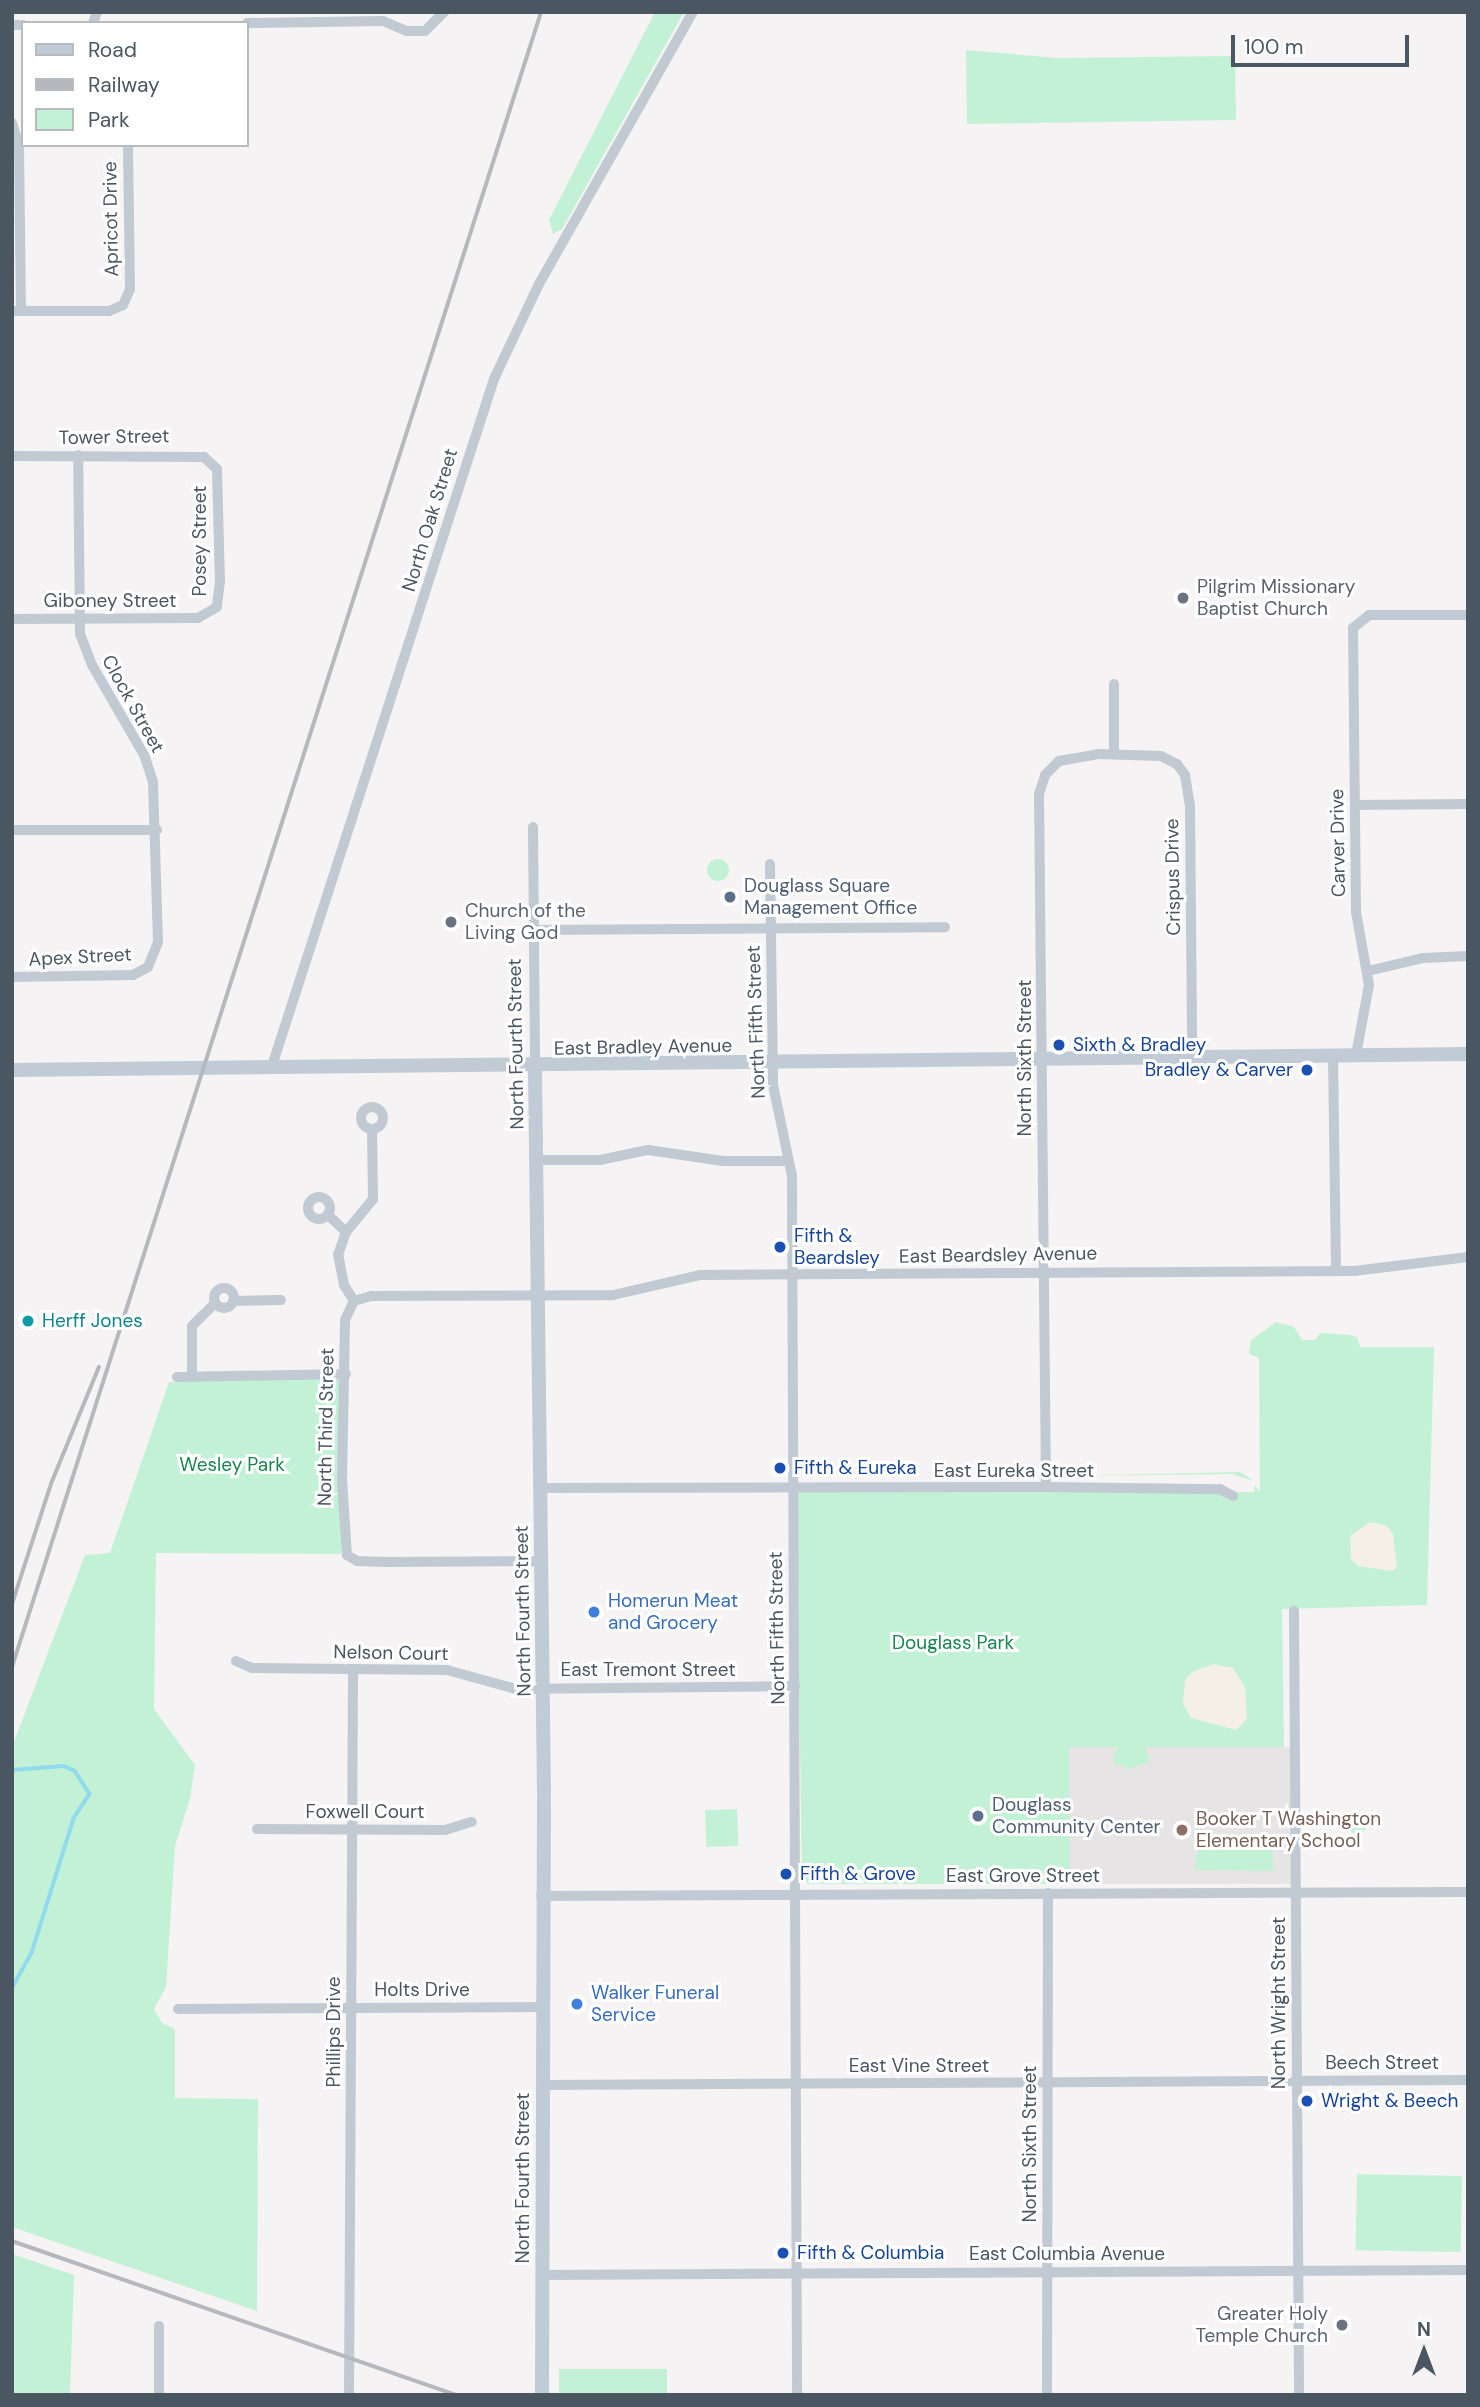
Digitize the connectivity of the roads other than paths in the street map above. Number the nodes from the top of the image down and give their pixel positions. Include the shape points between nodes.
1 (444, 12) edge
2 (693, 12) edge
3 (384, 16) edge
4 (261, 17) edge
5 (15, 125) edge
6 (128, 147) edge
7 (17, 311) edge
8 (78, 455) junction
9 (12, 456) edge
10 (214, 463) joint
11 (207, 615) joint
12 (1468, 615) edge
13 (12, 619) edge
14 (80, 619) junction
15 (1114, 684) dead end
16 (1114, 754) junction
17 (1468, 804) edge
18 (1355, 805) junction
19 (533, 827) dead end
20 (12, 830) edge
21 (157, 830) junction
22 (769, 863) dead end
23 (945, 926) dead end
24 (771, 928) junction
25 (534, 930) junction
26 (1468, 957) edge
27 (148, 967) joint
28 (1368, 971) junction
29 (12, 977) edge
30 (1468, 1054) edge
31 (1356, 1055) junction
32 (1333, 1056) junction
33 (1192, 1057) junction
34 (1042, 1058) junction
35 (773, 1065) junction
36 (536, 1068) junction
37 (271, 1069) junction
38 (12, 1070) edge
39 (372, 1129) dead end
40 (537, 1160) junction
41 (788, 1161) junction
42 (328, 1215) dead end
43 (346, 1232) junction
44 (1468, 1256) edge
45 (1336, 1269) junction
46 (1045, 1272) junction
47 (793, 1273) junction
48 (539, 1296) junction
49 (281, 1300) dead end
50 (233, 1301) junction
51 (354, 1301) junction
52 (215, 1303) junction
53 (346, 1374) junction
54 (192, 1375) junction
55 (177, 1377) dead end
56 (793, 1486) junction
57 (1046, 1487) junction
58 (541, 1488) junction
59 (1233, 1496) dead end
60 (541, 1561) junction
61 (1294, 1611) dead end
62 (236, 1661) dead end
63 (353, 1670) junction
64 (795, 1686) junction
65 (543, 1688) junction
66 (472, 1822) dead end
67 (257, 1829) dead end
68 (353, 1830) junction
69 (1296, 1892) junction
70 (1468, 1892) edge
71 (1048, 1893) junction
72 (796, 1895) junction
73 (541, 1896) junction
74 (541, 2007) junction
75 (352, 2008) junction
76 (178, 2009) dead end
77 (1468, 2080) edge
78 (1297, 2081) junction
79 (1048, 2083) junction
80 (542, 2085) junction
81 (796, 2085) junction
82 (1468, 2270) edge
83 (1047, 2271) junction
84 (1298, 2271) junction
85 (796, 2273) junction
86 (542, 2275) junction
87 (159, 2326) dead end
88 (159, 2395) edge
89 (349, 2395) edge
90 (542, 2395) edge
91 (797, 2395) edge
92 (1047, 2395) edge
93 (1299, 2395) edge

1 - 3 street via 425,31 407,31
2 - 37 street, North Oak Street via 539,284 497,371
3 - 4 street
5 - 7 street via 19,146
6 - 7 street, Apricot Drive via 130,289 123,305 109,312
8 - 9 street, Tower Street
8 - 10 street, Tower Street via 192,454
8 - 14 street, Clock Street
10 - 11 street, Posey Street via 219,484 220,598
11 - 14 street, Giboney Street
12 - 18 street, Carver Drive via 1369,615 1353,628
13 - 14 street, Giboney Street
14 - 21 street, Clock Street via 86,653 144,755 157,801
15 - 16 street
16 - 33 street, Crispus Drive via 1171,760 1188,785
16 - 34 street, North Sixth Street via 1059,761 1042,782
17 - 18 street
18 - 28 street, Carver Drive via 1356,912
19 - 25 street, North Fourth Street
20 - 21 street
21 - 27 street, Clock Street via 158,942
22 - 24 street, North Fifth Street
23 - 24 street
24 - 25 street
24 - 35 street, North Fifth Street
25 - 36 street, North Fourth Street
26 - 28 street via 1423,958
27 - 29 street, Apex Street via 116,976
28 - 31 street, Carver Drive
30 - 31 main road, East Bradley Avenue
31 - 32 main road, East Bradley Avenue
32 - 33 main road, East Bradley Avenue
32 - 45 street
33 - 34 main road, East Bradley Avenue
34 - 35 main road, East Bradley Avenue
34 - 46 street, North Sixth Street
35 - 36 main road, East Bradley Avenue
35 - 41 street, North Fifth Street
36 - 37 main road, East Bradley Avenue
36 - 40 main road, North Fourth Street
37 - 38 main road, East Bradley Avenue
39 - 43 street via 373,1199
40 - 41 street via 600,1160 648,1150 723,1161
40 - 48 main road, North Fourth Street
41 - 47 street, North Fifth Street
42 - 43 street
43 - 51 street via 338,1255
44 - 45 street, East Beardsley Avenue via 1377,1270
45 - 46 street, East Beardsley Avenue
46 - 47 street, East Beardsley Avenue
46 - 57 street, North Sixth Street
47 - 48 street, East Beardsley Avenue via 700,1275 636,1292
47 - 56 street, North Fifth Street
48 - 51 street, East Beardsley Avenue via 388,1296
48 - 58 main road, North Fourth Street
49 - 50 street
50 - 52 street via 226,1308
50 - 52 street via 231,1292 222,1289 215,1294
51 - 53 street, North Third Street via 345,1320
52 - 54 street via 192,1326
53 - 54 street
53 - 60 street, North Third Street via 341,1480 346,1555 357,1561 385,1562
54 - 55 street
56 - 57 street, East Eureka Street
56 - 58 street, East Eureka Street
56 - 64 street, North Fifth Street
57 - 59 street, East Eureka Street via 1220,1489
58 - 60 main road, North Fourth Street
60 - 65 main road, North Fourth Street
61 - 69 street, North Wright Street
62 - 63 street, Nelson Court via 251,1668
63 - 65 street, Nelson Court via 447,1670 503,1687
63 - 68 street, Phillips Drive
64 - 65 street, East Tremont Street
64 - 72 street, North Fifth Street
65 - 73 main road, North Fourth Street
66 - 68 street, Foxwell Court via 445,1830
67 - 68 street, Foxwell Court
68 - 75 street, Phillips Drive
69 - 70 street, East Grove Street
69 - 71 street, East Grove Street
69 - 78 street, North Wright Street
71 - 72 street, East Grove Street
71 - 79 street, North Sixth Street
72 - 73 street, East Grove Street
72 - 81 street, North Fifth Street
73 - 74 main road, North Fourth Street
74 - 75 street, Holts Drive
74 - 80 main road, North Fourth Street
75 - 76 street, Holts Drive
75 - 89 street, Phillips Drive
77 - 78 street, Beech Street
78 - 79 street, East Vine Street
78 - 84 street, North Wright Street
79 - 81 street, East Vine Street
79 - 83 street, North Sixth Street
80 - 81 street, East Vine Street
80 - 86 main road, North Fourth Street
81 - 85 street, North Fifth Street
82 - 84 street, East Columbia Avenue
83 - 84 street, East Columbia Avenue
83 - 85 street, East Columbia Avenue
83 - 92 street, North Sixth Street
84 - 93 street, North Wright Street
85 - 86 street, East Columbia Avenue
85 - 91 street, North Fifth Street
86 - 90 main road, North Fourth Street
87 - 88 street

